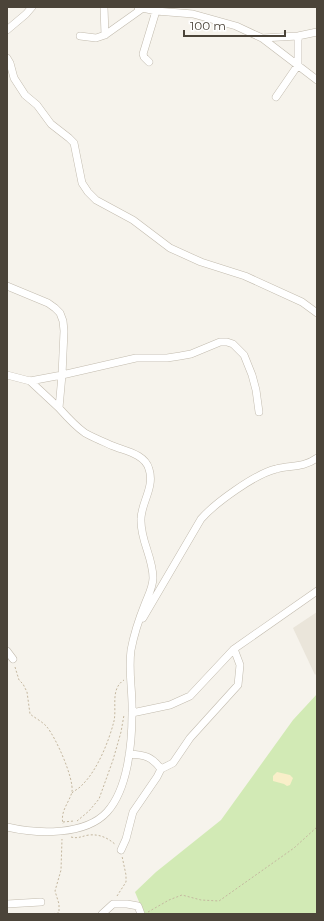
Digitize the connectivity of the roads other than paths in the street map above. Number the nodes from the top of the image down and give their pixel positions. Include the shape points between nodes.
1 (32, 7) edge
2 (104, 7) edge
3 (141, 8) edge
4 (156, 11) junction
5 (7, 30) edge
6 (317, 32) edge
7 (104, 35) junction
8 (80, 36) dead end
9 (298, 36) junction
10 (262, 38) junction
11 (7, 58) edge
12 (149, 62) dead end
13 (298, 65) junction
14 (317, 80) edge
15 (276, 97) dead end
16 (7, 286) edge
17 (317, 313) edge
18 (62, 375) junction
19 (7, 376) edge
20 (30, 381) junction
21 (59, 408) junction
22 (259, 412) dead end
23 (317, 458) edge
24 (317, 591) edge
25 (134, 634) junction
26 (234, 650) junction
27 (7, 651) edge
28 (13, 659) road end
29 (132, 713) junction
30 (129, 754) junction
31 (161, 768) junction
32 (7, 827) edge
33 (121, 850) road end
34 (41, 902) dead end
35 (7, 904) edge
36 (102, 914) edge
37 (142, 914) edge

1 - 5 street
2 - 7 street
3 - 4 street
3 - 7 street
4 - 10 street via 193,14 236,26
4 - 12 street via 143,51
6 - 9 street
7 - 8 street via 96,38
9 - 10 street
9 - 13 street
10 - 13 street
11 - 17 street via 14,78 26,95 51,124 74,143 82,183 96,200 133,220 170,248 201,262 245,276 302,302
13 - 14 street
13 - 15 street
16 - 18 street via 48,303 60,314 64,331
18 - 20 street
18 - 21 street
18 - 22 street via 136,358 167,358 191,354 220,342 227,342 233,344 244,355 256,390
19 - 20 street
20 - 21 street
21 - 25 street via 86,433 140,457 149,468 150,484 141,520 153,580
23 - 25 street via 306,465 277,468 258,476 211,508 201,519
24 - 26 street
25 - 29 street via 130,678
26 - 29 street via 190,696 170,705
26 - 31 street via 240,665 238,685 190,738 173,763
27 - 28 street
29 - 30 street
30 - 31 street via 143,755 154,760
30 - 32 street via 117,797 109,810 97,821 83,827 64,830
31 - 33 street via 133,812
34 - 35 street
36 - 37 street via 113,904 138,906

